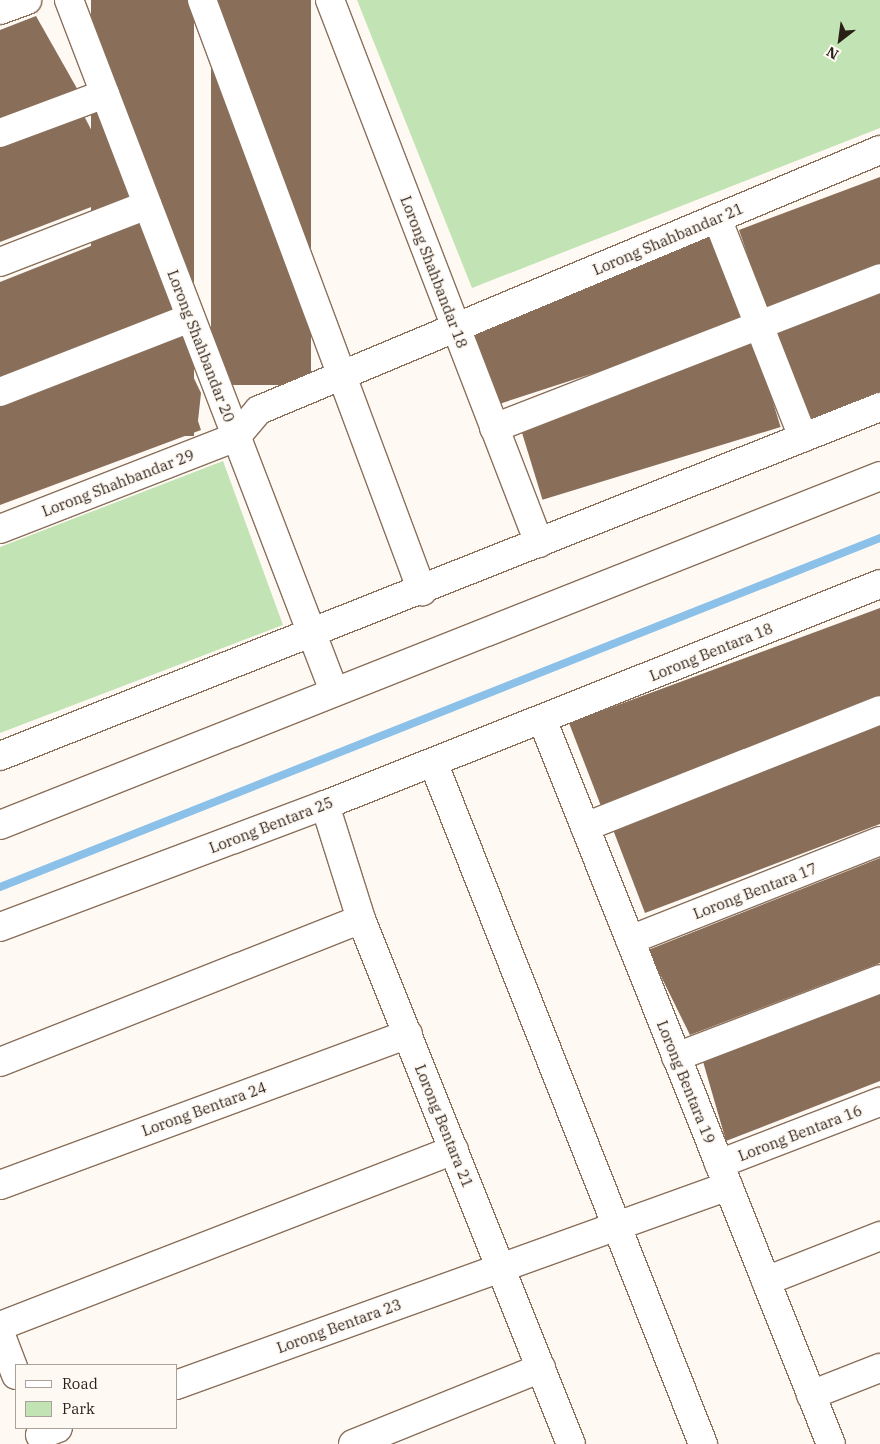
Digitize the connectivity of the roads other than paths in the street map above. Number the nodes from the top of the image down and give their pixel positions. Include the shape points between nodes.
1 (27, 0) edge
2 (69, 0) edge
3 (202, 0) edge
4 (330, 0) edge
5 (0, 10) edge
6 (105, 94) junction
7 (0, 134) edge
8 (880, 150) edge
9 (147, 205) junction
10 (718, 218) junction
11 (0, 262) edge
12 (880, 278) edge
13 (190, 318) junction
14 (759, 325) junction
15 (456, 327) junction
16 (342, 374) junction
17 (0, 392) edge
18 (880, 407) edge
19 (494, 428) junction
20 (236, 437) junction
21 (803, 438) junction
22 (880, 476) edge
23 (0, 529) edge
24 (539, 544) junction
25 (880, 584) edge
26 (422, 591) junction
27 (311, 633) junction
28 (334, 691) junction
29 (880, 710) edge
30 (542, 719) junction
31 (0, 756) edge
32 (433, 762) junction
33 (325, 805) junction
34 (0, 825) edge
35 (585, 827) junction
36 (880, 842) edge
37 (361, 919) junction
38 (0, 928) edge
39 (630, 940) junction
40 (880, 979) edge
41 (408, 1034) junction
42 (676, 1057) junction
43 (0, 1062) edge
44 (880, 1102) edge
45 (454, 1150) junction
46 (724, 1175) junction
47 (0, 1184) edge
48 (617, 1227) junction
49 (880, 1236) edge
50 (501, 1268) junction
51 (766, 1281) junction
52 (0, 1326) edge
53 (0, 1333) edge
54 (541, 1368) junction
55 (880, 1368) edge
56 (15, 1372) edge
57 (178, 1384) edge
58 (811, 1395) junction
59 (353, 1444) edge
60 (572, 1444) edge
61 (703, 1444) edge
62 (831, 1444) edge

1 - 5 street
2 - 6 street, Lorong Shahbandar 20
3 - 16 street
4 - 15 street, Lorong Shahbandar 18
6 - 7 street
6 - 9 street, Lorong Shahbandar 20
8 - 10 street, Lorong Shahbandar 21
9 - 11 street
9 - 13 street, Lorong Shahbandar 20
10 - 14 street
10 - 15 street, Lorong Shahbandar 21
12 - 14 street
13 - 17 street
13 - 20 street, Lorong Shahbandar 20
14 - 19 street
14 - 21 street
15 - 16 street, Lorong Shahbandar 21
15 - 19 street, Lorong Shahbandar 18
16 - 20 street, Lorong Shahbandar 21 via 259,410
16 - 26 street
18 - 21 street
19 - 24 street, Lorong Shahbandar 18
20 - 23 street, Lorong Shahbandar 29
20 - 27 street, Lorong Shahbandar 20
21 - 24 street via 675,486
22 - 28 street
24 - 26 street
25 - 30 street, Lorong Bentara 18
26 - 27 street
27 - 28 street, Lorong Shahbandar 20
27 - 31 street
28 - 34 street
29 - 35 street
30 - 32 street, Lorong Bentara 25
30 - 35 street, Lorong Bentara 19
32 - 33 street, Lorong Bentara 25
32 - 48 street
33 - 37 street, Lorong Bentara 21
33 - 38 street, Lorong Bentara 25
35 - 39 street, Lorong Bentara 19
36 - 39 street, Lorong Bentara 17
37 - 41 street, Lorong Bentara 21
37 - 43 street
39 - 42 street, Lorong Bentara 19
40 - 42 street
41 - 45 street, Lorong Bentara 21
41 - 47 street, Lorong Bentara 24
42 - 46 street, Lorong Bentara 19
44 - 46 street, Lorong Bentara 16
45 - 50 street, Lorong Bentara 21
45 - 52 street
46 - 48 street, Lorong Bentara 16
46 - 51 street, Lorong Bentara 19
48 - 50 street, Lorong Bentara 23
48 - 61 street
49 - 51 street
50 - 54 street, Lorong Bentara 21
50 - 57 street, Lorong Bentara 23
51 - 58 street, Lorong Bentara 19
53 - 56 street
54 - 59 street
54 - 60 street, Lorong Bentara 21
55 - 58 street
58 - 62 street, Lorong Bentara 19

